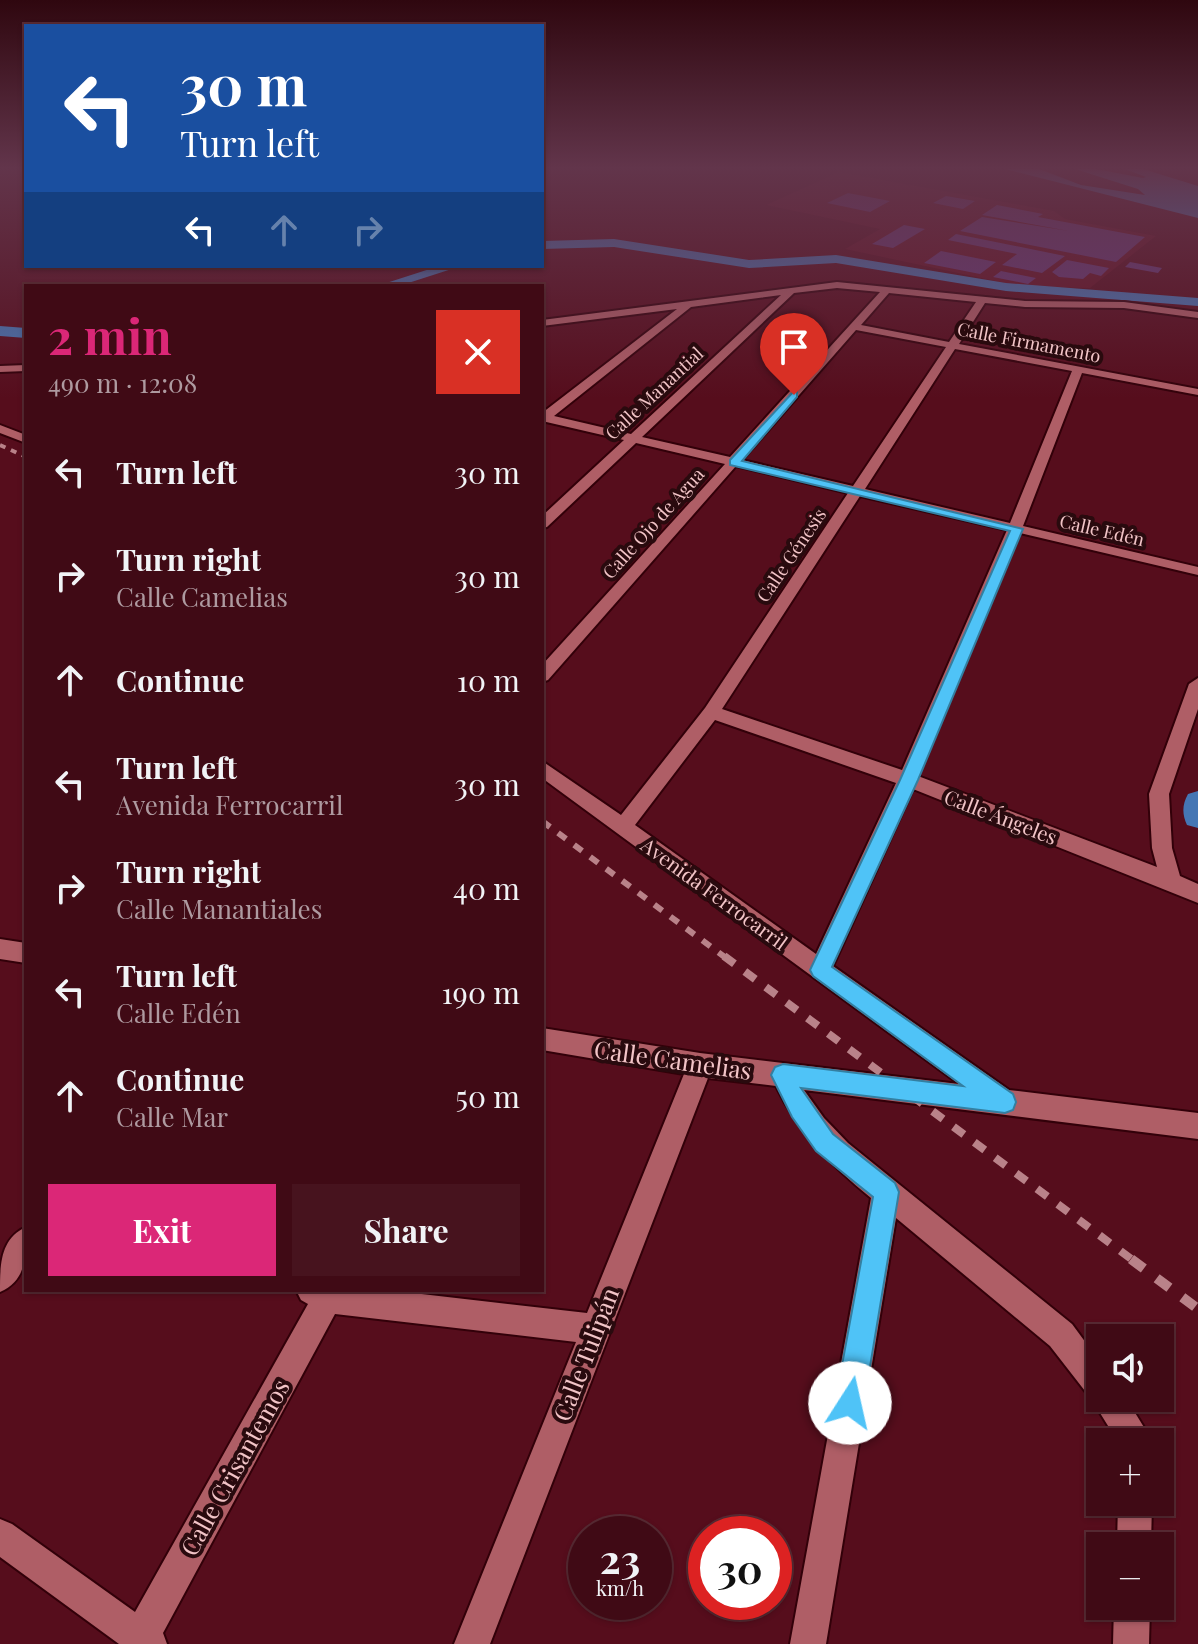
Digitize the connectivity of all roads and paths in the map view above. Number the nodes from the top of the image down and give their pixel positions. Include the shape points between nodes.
1 (888, 289) junction
2 (792, 290) junction
3 (982, 300) junction
4 (690, 303) junction
5 (1198, 315) edge
6 (547, 322) edge
7 (854, 327) junction
8 (952, 346) junction
9 (24, 368) edge
10 (0, 369) edge
11 (1078, 369) junction
12 (1198, 392) edge
13 (544, 417) edge
14 (544, 418) edge
15 (571, 424) junction
16 (0, 429) edge
17 (544, 434) edge
18 (24, 438) edge
19 (632, 438) junction
20 (734, 462) junction
21 (858, 491) junction
22 (544, 522) edge
23 (1017, 529) junction
24 (1198, 571) edge
25 (544, 674) edge
26 (1198, 684) edge
27 (711, 712) junction
28 (544, 769) edge
29 (909, 780) junction
30 (624, 825) junction
31 (1171, 881) junction
32 (1198, 894) edge
33 (0, 949) edge
34 (24, 953) edge
35 (820, 970) junction
36 (544, 1039) edge
37 (700, 1065) junction
38 (783, 1075) junction
39 (1005, 1102) junction
40 (1198, 1126) edge
41 (886, 1192) junction
42 (24, 1244) edge
43 (0, 1277) edge
44 (324, 1293) edge
45 (594, 1329) junction
46 (1086, 1369) edge
47 (0, 1536) edge
48 (1132, 1620) edge
49 (142, 1642) edge
50 (472, 1644) edge
51 (808, 1644) edge
52 (1131, 1644) edge

1 - 2 street via 837,285
1 - 3 street
1 - 7 street, Calle Ojo de Agua
2 - 4 street
2 - 19 street, Calle Manantial
3 - 5 street via 1124,305
3 - 8 street, Calle Génesis
4 - 6 street
4 - 13 street
7 - 8 street, Calle Firmamento
7 - 20 street, Calle Ojo de Agua
8 - 11 street, Calle Firmamento
8 - 21 street, Calle Génesis
9 - 10 street
11 - 12 street, Calle Firmamento
11 - 23 street
14 - 15 street, Calle Edén
15 - 17 street
15 - 19 street, Calle Edén
16 - 18 street
19 - 20 street, Calle Edén
19 - 22 street, Calle Manantial
20 - 21 street, Calle Edén
20 - 25 street, Calle Ojo de Agua
21 - 23 street, Calle Edén
21 - 27 street, Calle Génesis
23 - 24 street, Calle Edén
23 - 29 street
26 - 31 street via 1159,794 1162,848
27 - 29 street, Calle Ángeles
27 - 30 street, Calle Génesis
28 - 30 street, Avenida Ferrocarril
29 - 31 street, Calle Ángeles
29 - 35 street
30 - 35 street, Avenida Ferrocarril
31 - 32 street, Calle Ángeles
33 - 34 street
35 - 39 street, Avenida Ferrocarril
36 - 37 street, Calle Camelias
37 - 38 street, Calle Camelias
37 - 45 street, Calle Tulipán
38 - 39 street, Calle Camelias
38 - 41 street via 825,1143
39 - 40 street, Calle Camelias
41 - 46 street via 1061,1335
41 - 51 street
42 - 43 street
44 - 45 street
44 - 49 street, Calle Crisantemos
45 - 50 street, Calle Tulipán
47 - 49 street
48 - 52 street

